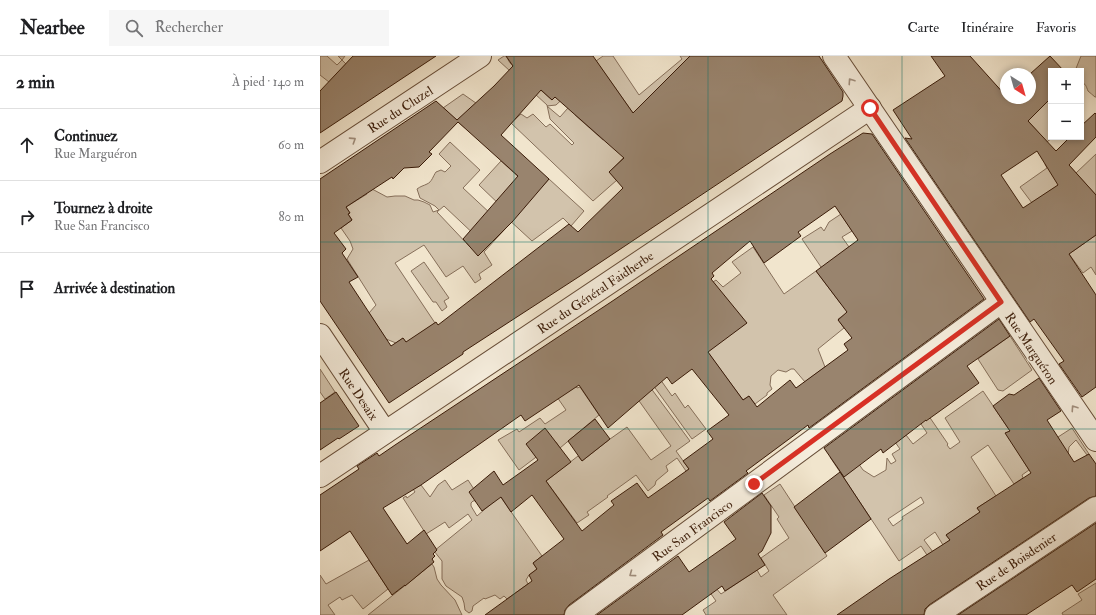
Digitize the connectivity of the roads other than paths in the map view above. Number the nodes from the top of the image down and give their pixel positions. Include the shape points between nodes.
1 (480, 56) edge
2 (834, 56) edge
3 (870, 108) junction
4 (320, 162) edge
5 (1001, 302) junction
6 (320, 335) edge
7 (385, 432) junction
8 (1096, 440) edge
9 (320, 476) edge
10 (1096, 508) edge
11 (576, 615) edge
12 (936, 615) edge

4 -> 1 street, Rue du Cluzel
3 -> 2 street, Rue Marguéron
3 - 5 street, Rue Marguéron
3 - 7 street, Rue du Général Faidherbe
8 -> 5 street, Rue Marguéron
5 -> 11 street, Rue San Francisco
6 - 7 street, Rue Desaix
7 - 9 street, Rue du Général Faidherbe
10 - 12 street, Rue de Boisdenier

